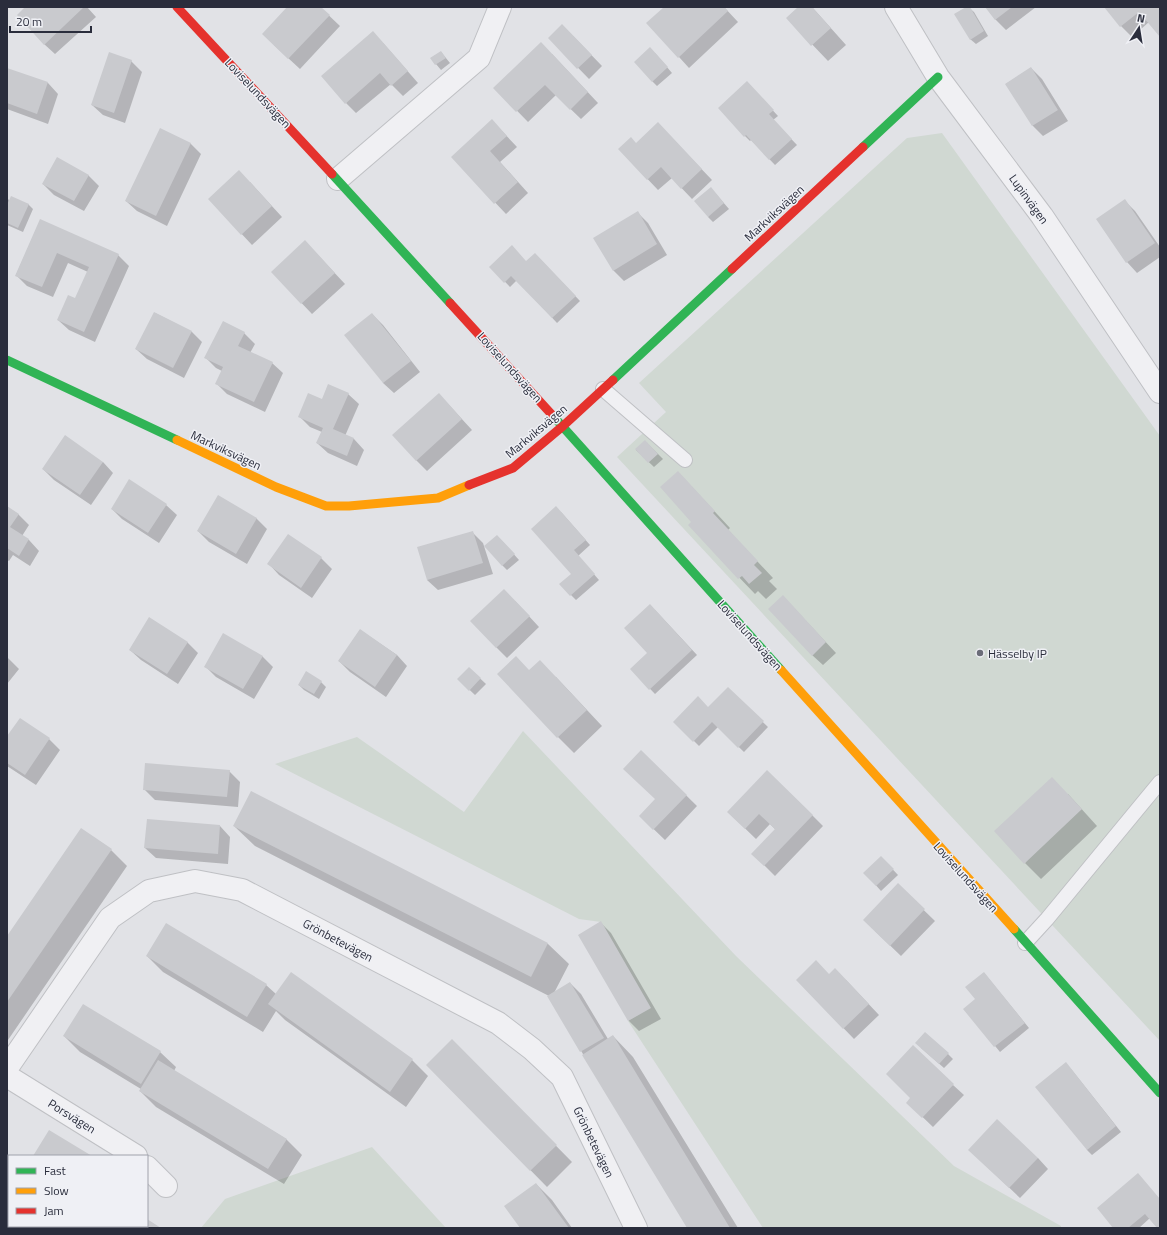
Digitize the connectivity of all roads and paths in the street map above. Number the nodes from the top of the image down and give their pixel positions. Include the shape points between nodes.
1 (177, 7) edge
2 (500, 7) edge
3 (896, 7) edge
4 (938, 77) junction
5 (338, 179) junction
6 (7, 360) edge
7 (603, 389) junction
8 (1160, 392) edge
9 (563, 426) junction
10 (685, 460) dead end
11 (1160, 782) edge
12 (1025, 943) junction
13 (7, 1068) edge
14 (7, 1076) edge
15 (1160, 1093) edge
16 (134, 1155) edge
17 (148, 1168) edge
18 (166, 1186) dead end
19 (636, 1228) edge

1 - 5 street, Loviselundsvägen
2 - 5 street via 479,58
3 - 4 street, Lupinvägen
4 - 7 street, Markviksvägen
4 - 8 street, Lupinvägen via 1042,216
5 - 9 street, Loviselundsvägen
6 - 9 street, Markviksvägen via 276,487 326,506 438,498 513,468
7 - 9 street, Markviksvägen
7 - 10 lane
9 - 12 street, Loviselundsvägen
11 - 12 lane
12 - 15 street, Loviselundsvägen
13 - 19 street, Grönbetevägen via 110,918 149,891 195,881 242,890 498,1023 532,1049 562,1077
14 - 16 street, Porsvägen
17 - 18 street

